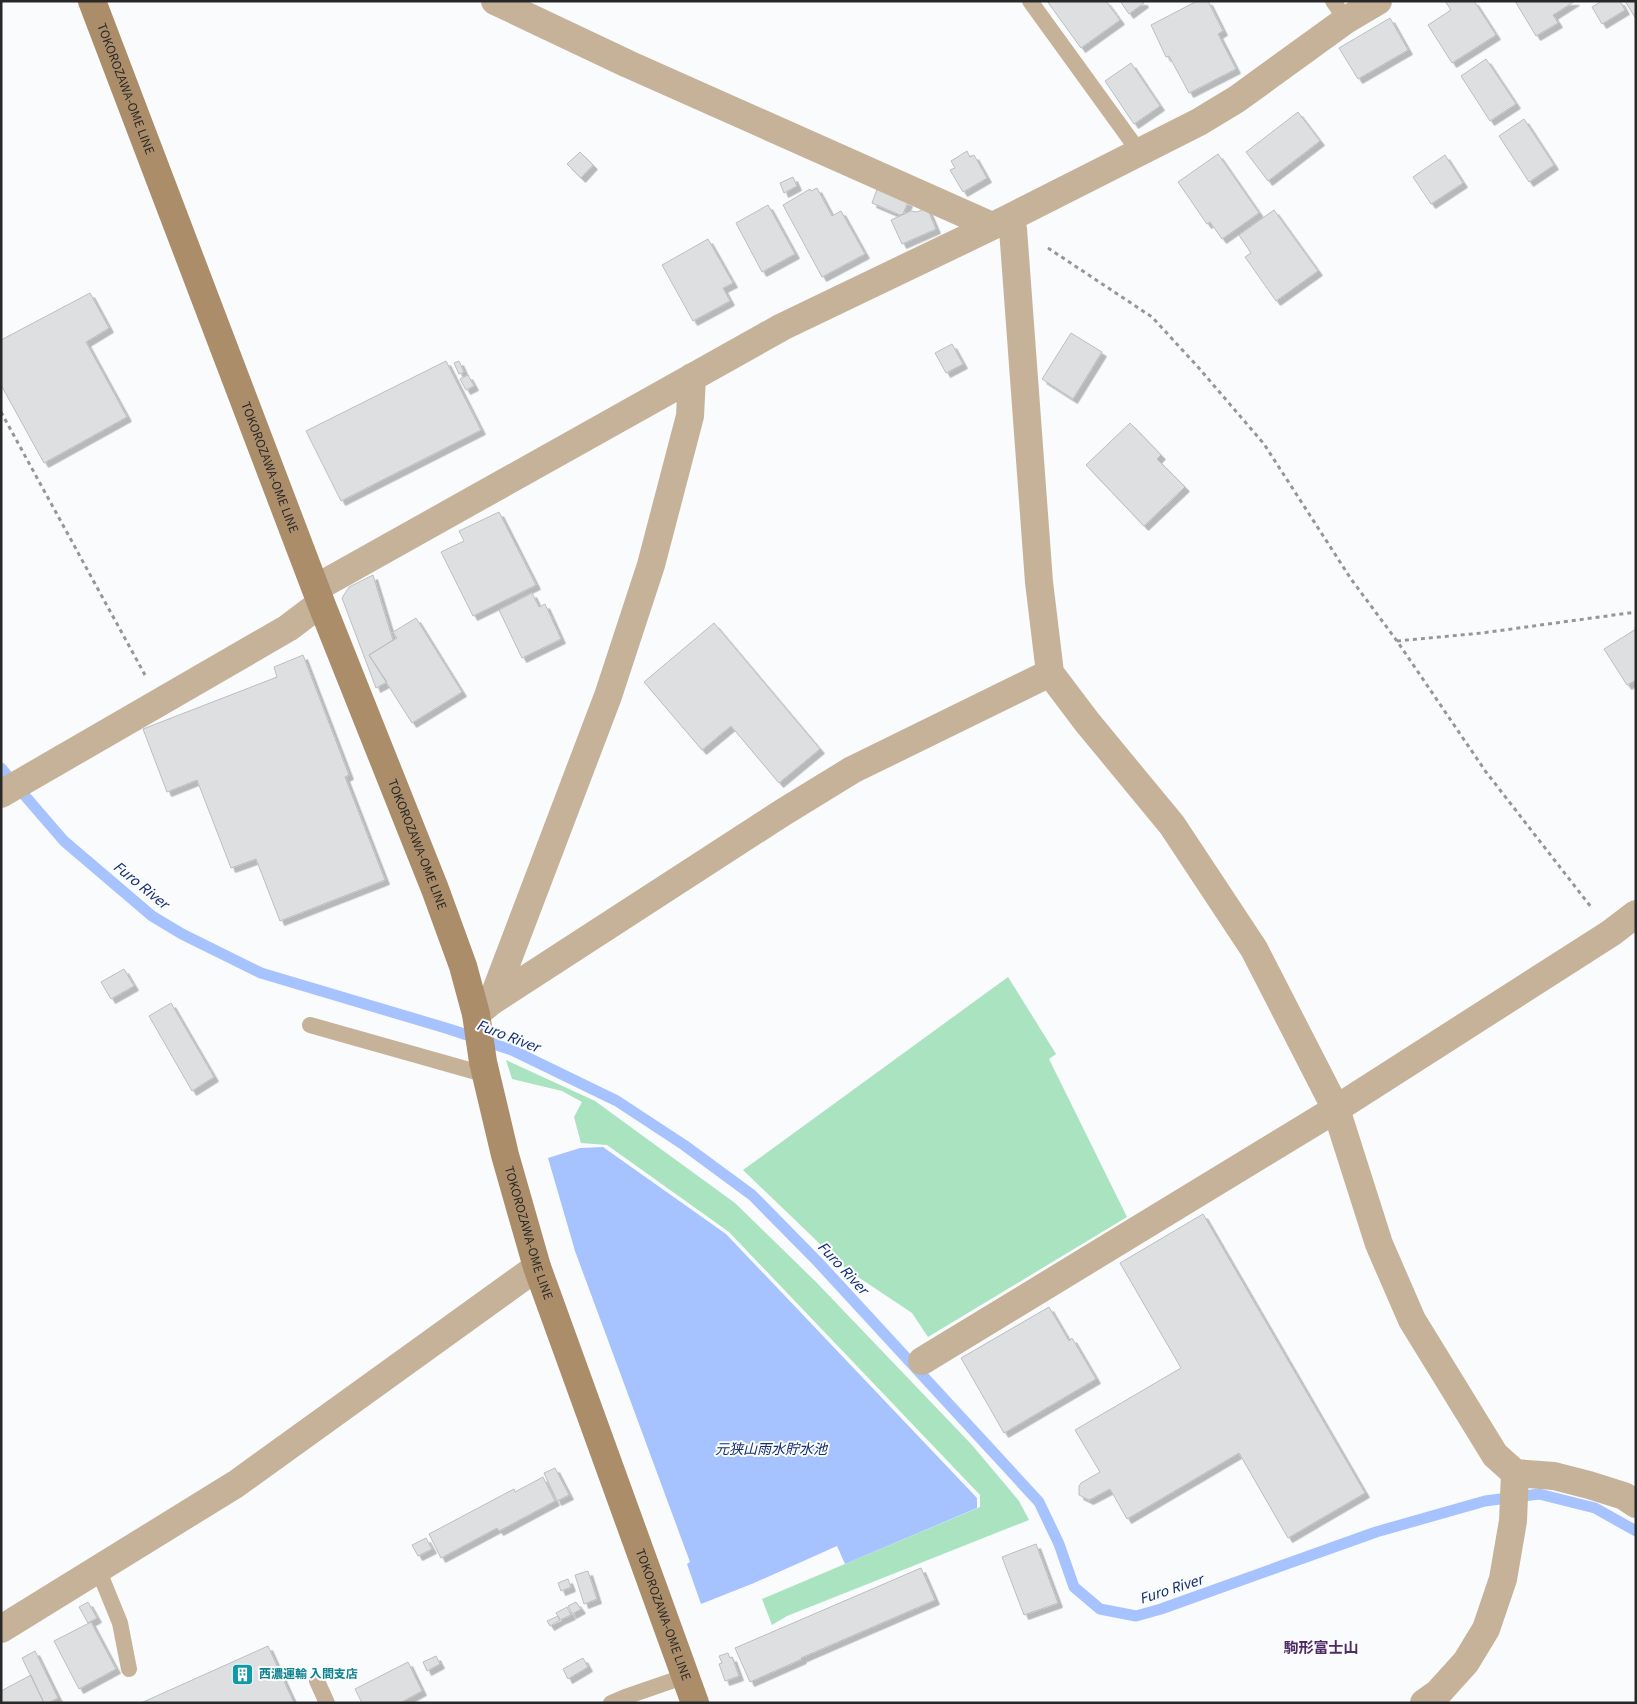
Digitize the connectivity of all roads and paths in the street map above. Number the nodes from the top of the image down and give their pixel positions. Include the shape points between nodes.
1 (92, 1) edge
2 (495, 1) edge
3 (1030, 1) edge
4 (1378, 1) edge
5 (1340, 11) edge
6 (1140, 153) junction
7 (1004, 225) junction
8 (692, 377) junction
9 (1, 412) edge
10 (319, 596) junction
11 (1636, 612) edge
12 (1397, 642) junction
13 (1050, 673) junction
14 (164, 699) junction
15 (1, 794) edge
16 (1636, 914) edge
17 (1611, 933) junction
18 (484, 1007) junction
19 (310, 1026) dead end
20 (485, 1068) junction
21 (1336, 1109) junction
22 (537, 1267) junction
23 (922, 1361) dead end
24 (1515, 1474) junction
25 (1636, 1504) edge
26 (98, 1569) junction
27 (1, 1628) edge
28 (129, 1669) dead end
29 (686, 1676) junction
30 (317, 1681) dead end
31 (621, 1701) edge
32 (327, 1703) edge
33 (695, 1703) edge
34 (1424, 1703) edge

1 - 10 main road, TOKOROZAWA-OME LINE
2 - 7 street via 637,68
3 - 6 lane
4 - 5 street
5 - 6 street via 1237,99
6 - 7 street
7 - 8 street via 782,327
7 - 12 path via 1032,237 1152,317 1264,444 1351,579
7 - 13 street
8 - 10 street
8 - 18 street via 690,416 651,565 608,696
9 - 14 path via 145,675
10 - 14 street via 288,628
10 - 18 main road, TOKOROZAWA-OME LINE via 463,966
11 - 12 path
12 - 17 path via 1486,772
13 - 18 street via 852,770
13 - 21 street via 1172,825 1243,932
14 - 15 street
16 - 17 street
17 - 21 street
18 - 20 main road, TOKOROZAWA-OME LINE
19 - 20 lane
20 - 22 main road, TOKOROZAWA-OME LINE via 505,1155
21 - 23 street
21 - 24 street via 1379,1244 1412,1320 1495,1455
22 - 26 street via 236,1484
22 - 29 main road, TOKOROZAWA-OME LINE
24 - 25 street via 1554,1476 1624,1496
24 - 34 street via 1513,1520 1502,1578 1486,1629 1466,1662 1438,1693
26 - 27 street
26 - 28 lane via 120,1623
29 - 31 lane
29 - 33 main road, TOKOROZAWA-OME LINE
30 - 32 lane

